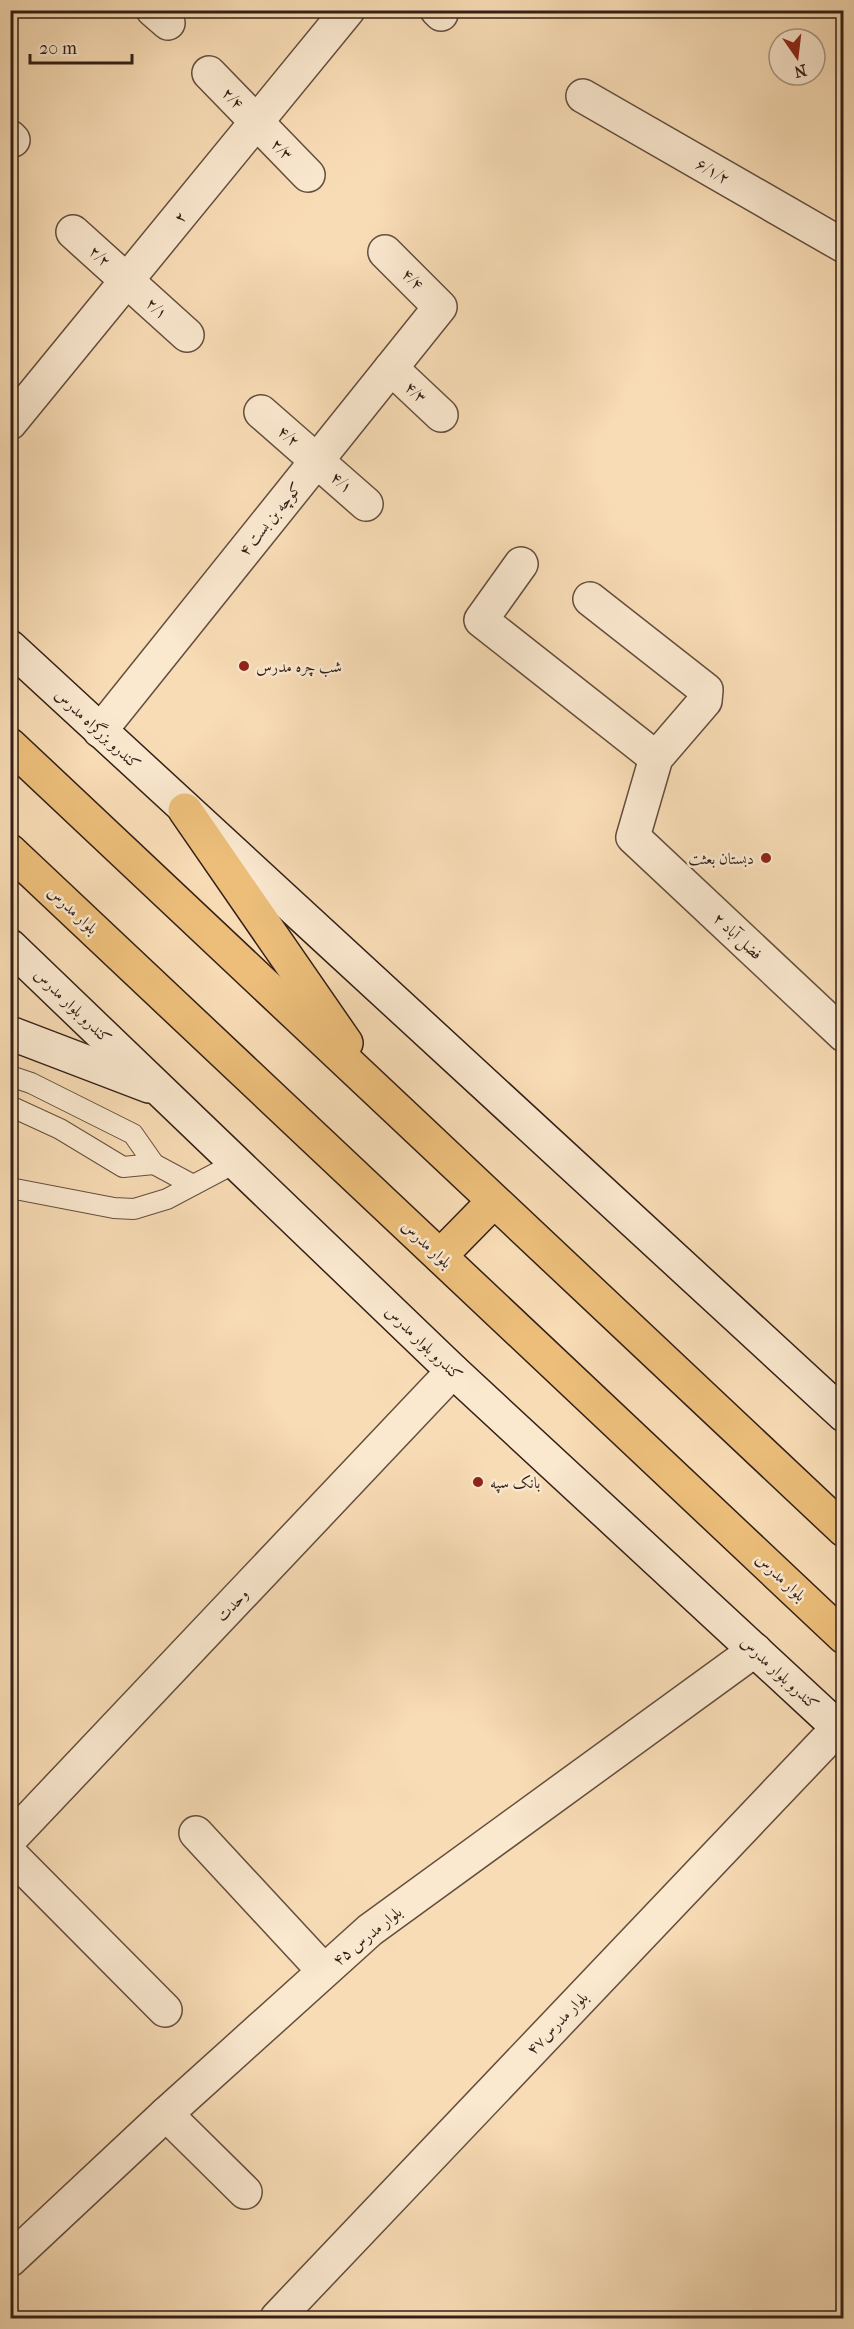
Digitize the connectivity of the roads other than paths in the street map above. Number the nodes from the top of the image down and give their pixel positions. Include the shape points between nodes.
1 (348, 10) edge
2 (208, 73) dead end
3 (583, 96) dead end
4 (257, 122) junction
5 (308, 175) dead end
6 (73, 232) dead end
7 (843, 246) edge
8 (385, 252) dead end
9 (128, 281) junction
10 (440, 307) joint
11 (187, 335) dead end
12 (391, 368) junction
13 (261, 412) dead end
14 (441, 415) dead end
15 (10, 423) edge
16 (317, 461) junction
17 (366, 504) dead end
18 (521, 564) dead end
19 (590, 599) dead end
20 (10, 647) edge
21 (100, 731) junction
22 (10, 745) edge
23 (656, 758) junction
24 (185, 810) junction
25 (10, 851) edge
26 (10, 946) edge
27 (10, 1033) edge
28 (843, 1035) edge
29 (10, 1076) edge
30 (164, 1092) junction
31 (383, 1096) junction
32 (10, 1106) edge
33 (237, 1162) junction
34 (154, 1164) junction
35 (193, 1185) junction
36 (10, 1188) edge
37 (494, 1201) junction
38 (440, 1256) junction
39 (453, 1371) junction
40 (843, 1415) edge
41 (843, 1530) edge
42 (843, 1636) edge
43 (755, 1650) junction
44 (841, 1730) edge
45 (196, 1833) dead end
46 (10, 1839) edge
47 (10, 1854) edge
48 (324, 1971) junction
49 (165, 2010) dead end
50 (166, 2114) junction
51 (245, 2192) dead end
52 (10, 2260) edge
53 (276, 2319) edge

1 - 4 street, ۲
2 - 4 street, ۲/۴
3 - 7 street, ۶/۱/۲
4 - 5 street, ۲/۳
4 - 9 street, ۲
6 - 9 street, ۲/۲
8 - 10 street, ۴/۴
9 - 11 street, ۲/۱
9 - 15 street, ۲
10 - 12 street, کوچه بن بست ۴
12 - 14 street, ۴/۳
12 - 16 street, کوچه بن بست ۴
13 - 16 street, ۴/۲
16 - 17 street, ۴/۱
16 - 21 street, کوچه بن بست ۴
18 - 23 street via 482,620
19 - 23 street via 706,690 705,701
20 - 21 street, کندرو بزرگراه مدرس
21 - 24 street, کندرو بزرگراه مدرس
22 - 31 main road
23 - 28 street, فضل آباد ۲ via 633,837
24 - 31 main road
24 - 40 street
25 - 38 main road, بلوار مدرس
26 - 30 street, کندرو بلوار مدرس
27 - 30 street
29 - 34 lane via 133,1134
30 - 33 street, کندرو بلوار مدرس
31 - 37 main road
32 - 34 lane via 60,1129 123,1167
33 - 35 lane
33 - 39 street, کندرو بلوار مدرس
34 - 35 lane
35 - 36 lane via 167,1199 134,1209
37 - 38 main road
37 - 41 main road
38 - 42 main road, بلوار مدرس
39 - 43 street, کندرو بلوار مدرس
39 - 46 street, وحدت
43 - 44 street, کندرو بلوار مدرس
43 - 48 street, ۴۵ بلوار مدرس via 370,1930
44 - 53 street, بلوار مدرس۴۷
45 - 48 street
47 - 49 street
48 - 50 street, ۴۵ بلوار مدرس
50 - 51 street
50 - 52 street, ۴۵ بلوار مدرس

